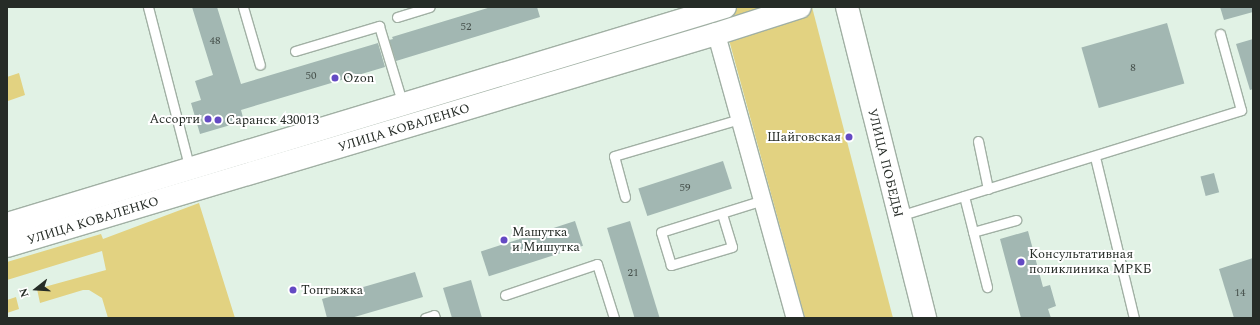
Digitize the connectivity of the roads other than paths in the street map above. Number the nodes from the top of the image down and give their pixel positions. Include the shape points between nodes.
1 (148, 7) edge
2 (243, 7) edge
3 (430, 7) edge
4 (800, 7) edge
5 (847, 7) edge
6 (714, 9) edge
7 (397, 17) dead end
8 (716, 34) junction
9 (1220, 34) dead end
10 (295, 51) dead end
11 (260, 65) dead end
12 (403, 105) junction
13 (740, 119) junction
14 (978, 141) dead end
15 (1095, 157) junction
16 (193, 180) junction
17 (988, 189) junction
18 (964, 196) junction
19 (625, 197) dead end
20 (763, 200) junction
21 (722, 214) junction
22 (899, 216) junction
23 (1016, 220) dead end
24 (7, 224) edge
25 (973, 232) junction
26 (7, 246) edge
27 (987, 287) dead end
28 (505, 295) dead end
29 (425, 318) edge
30 (435, 318) edge
31 (614, 318) edge
32 (795, 318) edge
33 (925, 318) edge
34 (1134, 318) edge

1 - 16 lane
2 - 11 lane
3 - 7 lane
4 - 8 main road, УЛИЦА КОВАЛЕНКО
5 - 22 main road, УЛИЦА ПОБЕДЫ
6 - 8 main road
6 - 12 main road, УЛИЦА КОВАЛЕНКО
8 - 13 street
8 - 16 main road, УЛИЦА КОВАЛЕНКО
9 - 15 lane via 1241,110
10 - 12 lane via 379,26
12 - 16 main road, УЛИЦА КОВАЛЕНКО
13 - 19 lane via 614,156
13 - 20 street
14 - 17 lane
15 - 17 lane
15 - 34 lane
16 - 24 main road, УЛИЦА КОВАЛЕНКО
16 - 26 main road, УЛИЦА КОВАЛЕНКО
17 - 18 lane
18 - 22 lane
18 - 25 lane
20 - 21 lane
20 - 32 street
21 - 21 lane via 661,232 671,264 732,247
22 - 33 main road, УЛИЦА ПОБЕДЫ
23 - 25 lane
25 - 27 lane
28 - 31 lane via 597,264
29 - 30 lane via 434,315

